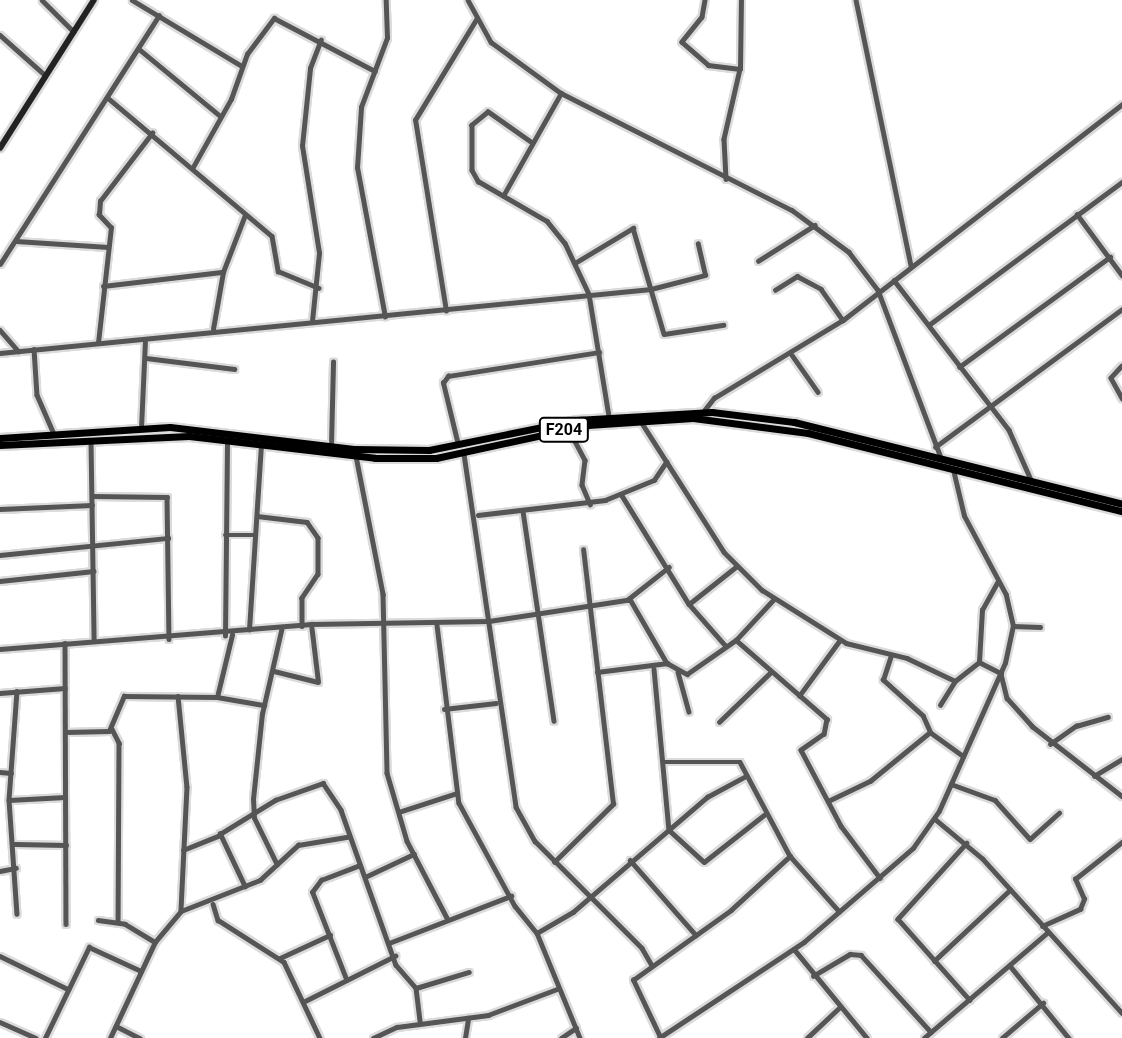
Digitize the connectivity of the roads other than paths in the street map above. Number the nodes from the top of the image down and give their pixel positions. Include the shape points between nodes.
1 (41, 0) edge
2 (94, 0) edge
3 (132, 0) edge
4 (385, 0) edge
5 (468, 0) edge
6 (705, 0) edge
7 (741, 0) edge
8 (856, 0) edge
9 (159, 15) junction
10 (477, 18) junction
11 (74, 32) junction
12 (0, 35) edge
13 (321, 39) junction
14 (139, 49) junction
15 (242, 66) junction
16 (740, 69) junction
17 (375, 71) junction
18 (46, 75) junction
19 (561, 93) junction
20 (108, 99) junction
21 (1122, 104) edge
22 (219, 115) junction
23 (152, 133) junction
24 (532, 143) junction
25 (0, 148) edge
26 (193, 167) junction
27 (726, 179) junction
28 (1121, 185) edge
29 (503, 196) junction
30 (1077, 214) junction
31 (245, 215) junction
32 (815, 225) junction
33 (16, 241) junction
34 (698, 244) dead end
35 (108, 247) junction
36 (1110, 257) junction
37 (758, 261) dead end
38 (575, 263) junction
39 (0, 264) edge
40 (911, 265) junction
41 (223, 272) junction
42 (1122, 275) edge
43 (894, 279) junction
44 (102, 286) junction
45 (319, 288) junction
46 (651, 289) junction
47 (775, 290) dead end
48 (878, 291) junction
49 (589, 294) junction
50 (1122, 309) edge
51 (446, 311) junction
52 (385, 317) junction
53 (843, 320) junction
54 (312, 321) junction
55 (930, 324) junction
56 (723, 325) dead end
57 (213, 329) junction
58 (0, 330) edge
59 (145, 340) junction
60 (98, 344) junction
61 (34, 349) junction
62 (18, 351) junction
63 (600, 352) junction
64 (0, 353) edge
65 (792, 355) junction
66 (146, 358) junction
67 (333, 362) dead end
68 (1122, 366) edge
69 (960, 367) junction
70 (234, 369) dead end
71 (818, 392) dead end
72 (1122, 398) edge
73 (989, 406) junction
74 (703, 412) junction
75 (609, 416) junction
76 (639, 418) junction
77 (141, 428) junction
78 (569, 429) junction
79 (54, 434) junction
80 (0, 438) edge
81 (91, 440) junction
82 (227, 441) junction
83 (261, 444) junction
84 (0, 445) edge
85 (331, 445) junction
86 (458, 445) junction
87 (935, 447) junction
88 (464, 454) junction
89 (356, 456) junction
90 (941, 458) junction
91 (666, 461) junction
92 (953, 469) junction
93 (1032, 482) junction
94 (621, 494) junction
95 (93, 496) junction
96 (590, 504) junction
97 (1122, 504) edge
98 (92, 505) junction
99 (0, 509) edge
100 (523, 511) junction
101 (1122, 512) edge
102 (478, 515) junction
103 (257, 516) junction
104 (225, 535) junction
105 (256, 535) junction
106 (168, 538) junction
107 (93, 547) junction
108 (583, 550) dead end
109 (0, 555) edge
110 (737, 566) junction
111 (669, 567) junction
112 (93, 570) junction
113 (0, 581) edge
114 (998, 583) junction
115 (630, 599) junction
116 (774, 599) junction
117 (690, 604) junction
118 (592, 605) junction
119 (540, 612) junction
120 (489, 621) junction
121 (311, 624) junction
122 (437, 625) junction
123 (302, 626) junction
124 (384, 626) junction
125 (1013, 626) junction
126 (282, 627) junction
127 (1040, 627) dead end
128 (250, 629) junction
129 (232, 635) junction
130 (225, 636) junction
131 (170, 639) junction
132 (94, 640) junction
133 (736, 640) junction
134 (840, 640) junction
135 (65, 643) junction
136 (725, 645) junction
137 (0, 649) edge
138 (891, 655) junction
139 (979, 662) junction
140 (667, 663) junction
141 (654, 669) junction
142 (274, 671) junction
143 (677, 672) junction
144 (771, 672) junction
145 (597, 673) junction
146 (1001, 673) junction
147 (955, 681) junction
148 (65, 688) junction
149 (17, 691) junction
150 (0, 692) edge
151 (178, 696) junction
152 (799, 696) junction
153 (217, 697) junction
154 (496, 704) junction
155 (264, 705) junction
156 (940, 705) dead end
157 (444, 709) junction
158 (688, 712) dead end
159 (1108, 717) dead end
160 (554, 722) dead end
161 (719, 722) dead end
162 (112, 729) junction
163 (66, 732) junction
164 (930, 732) junction
165 (1050, 744) junction
166 (963, 756) junction
167 (1122, 759) edge
168 (665, 762) junction
169 (0, 772) edge
170 (11, 773) junction
171 (746, 776) junction
172 (1094, 776) junction
173 (951, 784) junction
174 (457, 793) junction
175 (1122, 796) edge
176 (65, 797) junction
177 (9, 800) junction
178 (828, 801) junction
179 (399, 812) junction
180 (253, 813) junction
181 (1059, 813) dead end
182 (764, 815) junction
183 (935, 819) junction
184 (668, 827) junction
185 (219, 836) junction
186 (347, 837) junction
187 (1122, 842) edge
188 (967, 843) junction
189 (15, 844) junction
190 (66, 845) junction
191 (183, 850) junction
192 (414, 854) junction
193 (790, 856) junction
194 (630, 860) junction
195 (554, 862) junction
196 (277, 865) junction
197 (357, 866) junction
198 (16, 868) junction
199 (0, 871) edge
200 (365, 877) junction
201 (880, 878) junction
202 (245, 887) junction
203 (1010, 889) junction
204 (512, 896) junction
205 (589, 898) junction
206 (213, 904) junction
207 (181, 911) junction
208 (839, 911) junction
209 (17, 914) dead end
210 (447, 918) junction
211 (98, 920) dead end
212 (118, 922) junction
213 (66, 924) dead end
214 (1042, 926) junction
215 (537, 933) junction
216 (1047, 933) junction
217 (330, 935) junction
218 (696, 935) junction
219 (155, 942) junction
220 (389, 943) junction
221 (794, 949) junction
222 (0, 956) edge
223 (395, 956) junction
224 (280, 958) junction
225 (934, 961) junction
226 (652, 965) junction
227 (1011, 967) junction
228 (141, 971) junction
229 (469, 972) dead end
230 (813, 976) junction
231 (346, 979) junction
232 (416, 988) junction
233 (68, 989) junction
234 (557, 989) junction
235 (970, 1000) junction
236 (305, 1001) junction
237 (1043, 1003) junction
238 (840, 1007) junction
239 (1122, 1013) edge
240 (468, 1018) junction
241 (0, 1022) edge
242 (420, 1023) junction
243 (116, 1026) junction
244 (576, 1028) junction
245 (931, 1032) junction
246 (36, 1038) edge
247 (45, 1038) edge
248 (110, 1038) edge
249 (140, 1038) edge
250 (320, 1038) edge
251 (375, 1038) edge
252 (464, 1038) edge
253 (561, 1038) edge
254 (580, 1038) edge
255 (659, 1038) edge
256 (807, 1038) edge
257 (867, 1038) edge
258 (924, 1038) edge
259 (1002, 1038) edge
260 (1069, 1038) edge

1 - 11 street
2 - 11 street
3 - 9 street
4 - 17 street via 387,38
5 - 10 street
6 - 16 street via 684,47 717,69
7 - 16 street
8 - 40 street
9 - 14 street
9 - 15 street
10 - 19 street via 491,42
10 - 51 street via 415,120
11 - 18 street
12 - 18 street
13 - 15 street via 277,17
13 - 17 street
13 - 45 street via 310,68 302,158
14 - 20 street
14 - 22 street
15 - 22 street
16 - 27 street via 724,139
17 - 52 street via 361,107 357,168
18 - 25 street
19 - 24 street
19 - 27 street
20 - 23 street
20 - 33 street
21 - 40 street
22 - 26 street
23 - 26 street
23 - 35 street via 100,201 100,217 111,226
24 - 29 street
24 - 29 street via 488,112 472,125 473,175
26 - 31 street
27 - 32 street
28 - 30 street
29 - 38 street via 555,228
30 - 36 street
30 - 55 street
31 - 41 street
31 - 45 street via 273,238 278,271
32 - 37 street
32 - 48 street via 863,267
33 - 35 street
33 - 39 street
34 - 46 street via 705,275
35 - 44 street
36 - 42 street
36 - 69 street
38 - 46 street via 634,228
38 - 49 street
40 - 43 street
41 - 44 street
41 - 57 street
43 - 48 street
43 - 55 street
44 - 60 street
45 - 54 street
46 - 49 street
46 - 56 street via 664,334
47 - 53 street via 797,276 821,289
48 - 53 street
48 - 87 street
49 - 51 street
49 - 63 street
50 - 73 street
51 - 52 street
52 - 54 street
53 - 65 street
54 - 57 street
55 - 69 street
57 - 59 street
58 - 62 street
59 - 60 street
59 - 66 street
60 - 61 street
61 - 62 street
61 - 79 street via 37,395
62 - 64 street
63 - 75 street
63 - 86 street via 448,376 443,383
65 - 71 street
65 - 74 street via 714,398
66 - 70 street
66 - 77 street
67 - 85 street
68 - 72 street via 1111,378
69 - 73 street
73 - 87 street
73 - 93 street via 1028,461
74 - 75 main road, F204
74 - 90 main road, F204 via 794,422
75 - 86 main road, F204
76 - 78 main road, F204
76 - 91 street
76 - 92 main road, F204 via 785,428
77 - 79 main road, F204
77 - 85 main road, F204 via 198,428
78 - 88 main road, F204
78 - 96 street via 585,460 582,485
79 - 80 main road, F204
81 - 82 main road, F204 via 189,436
81 - 84 main road, F204
81 - 95 street
82 - 83 main road, F204
82 - 104 street
83 - 89 main road, F204
83 - 103 street
85 - 86 main road, F204 via 376,451
87 - 90 street
88 - 89 main road, F204
88 - 102 street
89 - 124 street via 379,560
90 - 93 main road, F204
91 - 94 street via 654,480
91 - 110 street
92 - 101 main road, F204
92 - 114 street via 964,516
93 - 97 main road, F204
94 - 96 street
94 - 111 street
95 - 98 street
95 - 106 street via 167,497
96 - 100 street
98 - 99 street
98 - 107 street
100 - 102 street
100 - 119 street
102 - 120 street
103 - 105 street
103 - 123 street via 307,522 318,538 318,574 302,598
104 - 105 street
104 - 130 street
105 - 128 street
106 - 107 street
106 - 131 street
107 - 109 street
107 - 112 street
108 - 118 street
110 - 116 street
110 - 117 street
111 - 115 street
111 - 117 street
112 - 113 street
112 - 132 street
114 - 125 street
114 - 139 street via 982,610
115 - 118 street
115 - 140 street
116 - 133 street
116 - 134 street
117 - 136 street
118 - 119 street
118 - 145 street
119 - 120 street
119 - 160 street
120 - 122 street
120 - 154 street
121 - 123 street
121 - 124 street
121 - 142 street via 318,682
122 - 124 street
122 - 157 street
123 - 126 street
124 - 179 street via 386,766
125 - 127 street
125 - 146 street
126 - 128 street
126 - 142 street
128 - 129 street
129 - 130 street
129 - 153 street
130 - 131 street
131 - 132 street
132 - 135 street
133 - 136 street
133 - 144 street
134 - 138 street
134 - 152 street
135 - 137 street
135 - 148 street
136 - 143 street via 696,671
138 - 147 street
138 - 164 street via 883,680 923,716
139 - 146 street
139 - 147 street
140 - 141 street
140 - 143 street
141 - 145 street
141 - 168 street
142 - 155 street
143 - 158 street
144 - 152 street
144 - 161 street
145 - 195 street via 613,808
146 - 165 street via 1007,698
146 - 166 street
147 - 156 street
148 - 149 street
148 - 163 street
149 - 150 street
149 - 170 street
151 - 153 street
151 - 162 street via 120,698
151 - 191 street via 187,787
152 - 178 street via 828,723 801,750
153 - 155 street
154 - 157 street
154 - 195 street via 516,807
155 - 180 street
157 - 174 street
159 - 165 street via 1076,726
162 - 163 street
162 - 212 street via 119,743
163 - 176 street
164 - 166 street
164 - 178 street via 870,781
165 - 172 street
166 - 173 street
167 - 172 street
168 - 171 street via 731,759
168 - 184 street
169 - 170 street
170 - 177 street
171 - 182 street
171 - 184 street
172 - 175 street
173 - 181 street via 995,800 1028,838
173 - 183 street
174 - 179 street
174 - 204 street
176 - 177 street
176 - 190 street
177 - 189 street
178 - 201 street
179 - 192 street
180 - 185 street
180 - 186 street via 323,783 341,810
180 - 196 street
182 - 184 street via 704,862
182 - 193 street
183 - 188 street
183 - 201 street
184 - 194 street
185 - 191 street
185 - 202 street
186 - 196 street via 298,845
186 - 197 street
187 - 214 street via 1075,879 1084,899 1080,909
188 - 203 street
188 - 225 street via 899,914
189 - 190 street
189 - 198 street
190 - 213 street
191 - 207 street
192 - 200 street
192 - 210 street
193 - 208 street
193 - 218 street
194 - 205 street
194 - 218 street
195 - 205 street
196 - 202 street
197 - 200 street
197 - 217 street via 314,887
198 - 199 street
198 - 209 street
200 - 220 street
201 - 208 street
202 - 206 street
203 - 214 street
203 - 225 street
204 - 210 street
204 - 215 street
205 - 215 street
205 - 226 street
206 - 207 street
206 - 224 street via 218,920
207 - 219 street
208 - 221 street
210 - 220 street
211 - 212 street
212 - 219 street
214 - 216 street
215 - 234 street
216 - 227 street
216 - 239 street
217 - 224 street
217 - 231 street
218 - 226 street
219 - 228 street
220 - 223 street
221 - 230 street
221 - 255 street
222 - 233 street
223 - 231 street
223 - 232 street
224 - 236 street
225 - 235 street
226 - 255 street via 632,982
227 - 235 street
227 - 237 street
228 - 233 street via 89,947
228 - 243 street
229 - 232 street
230 - 238 street
230 - 245 street via 850,954 861,955
231 - 236 street
232 - 242 street
233 - 247 street
234 - 240 street
234 - 244 street
235 - 245 street
236 - 250 street
237 - 259 street
237 - 260 street
238 - 256 street
238 - 257 street
240 - 242 street
240 - 252 street
241 - 246 street
242 - 251 street
243 - 248 street
243 - 249 street
244 - 253 street
244 - 254 street
245 - 258 street

